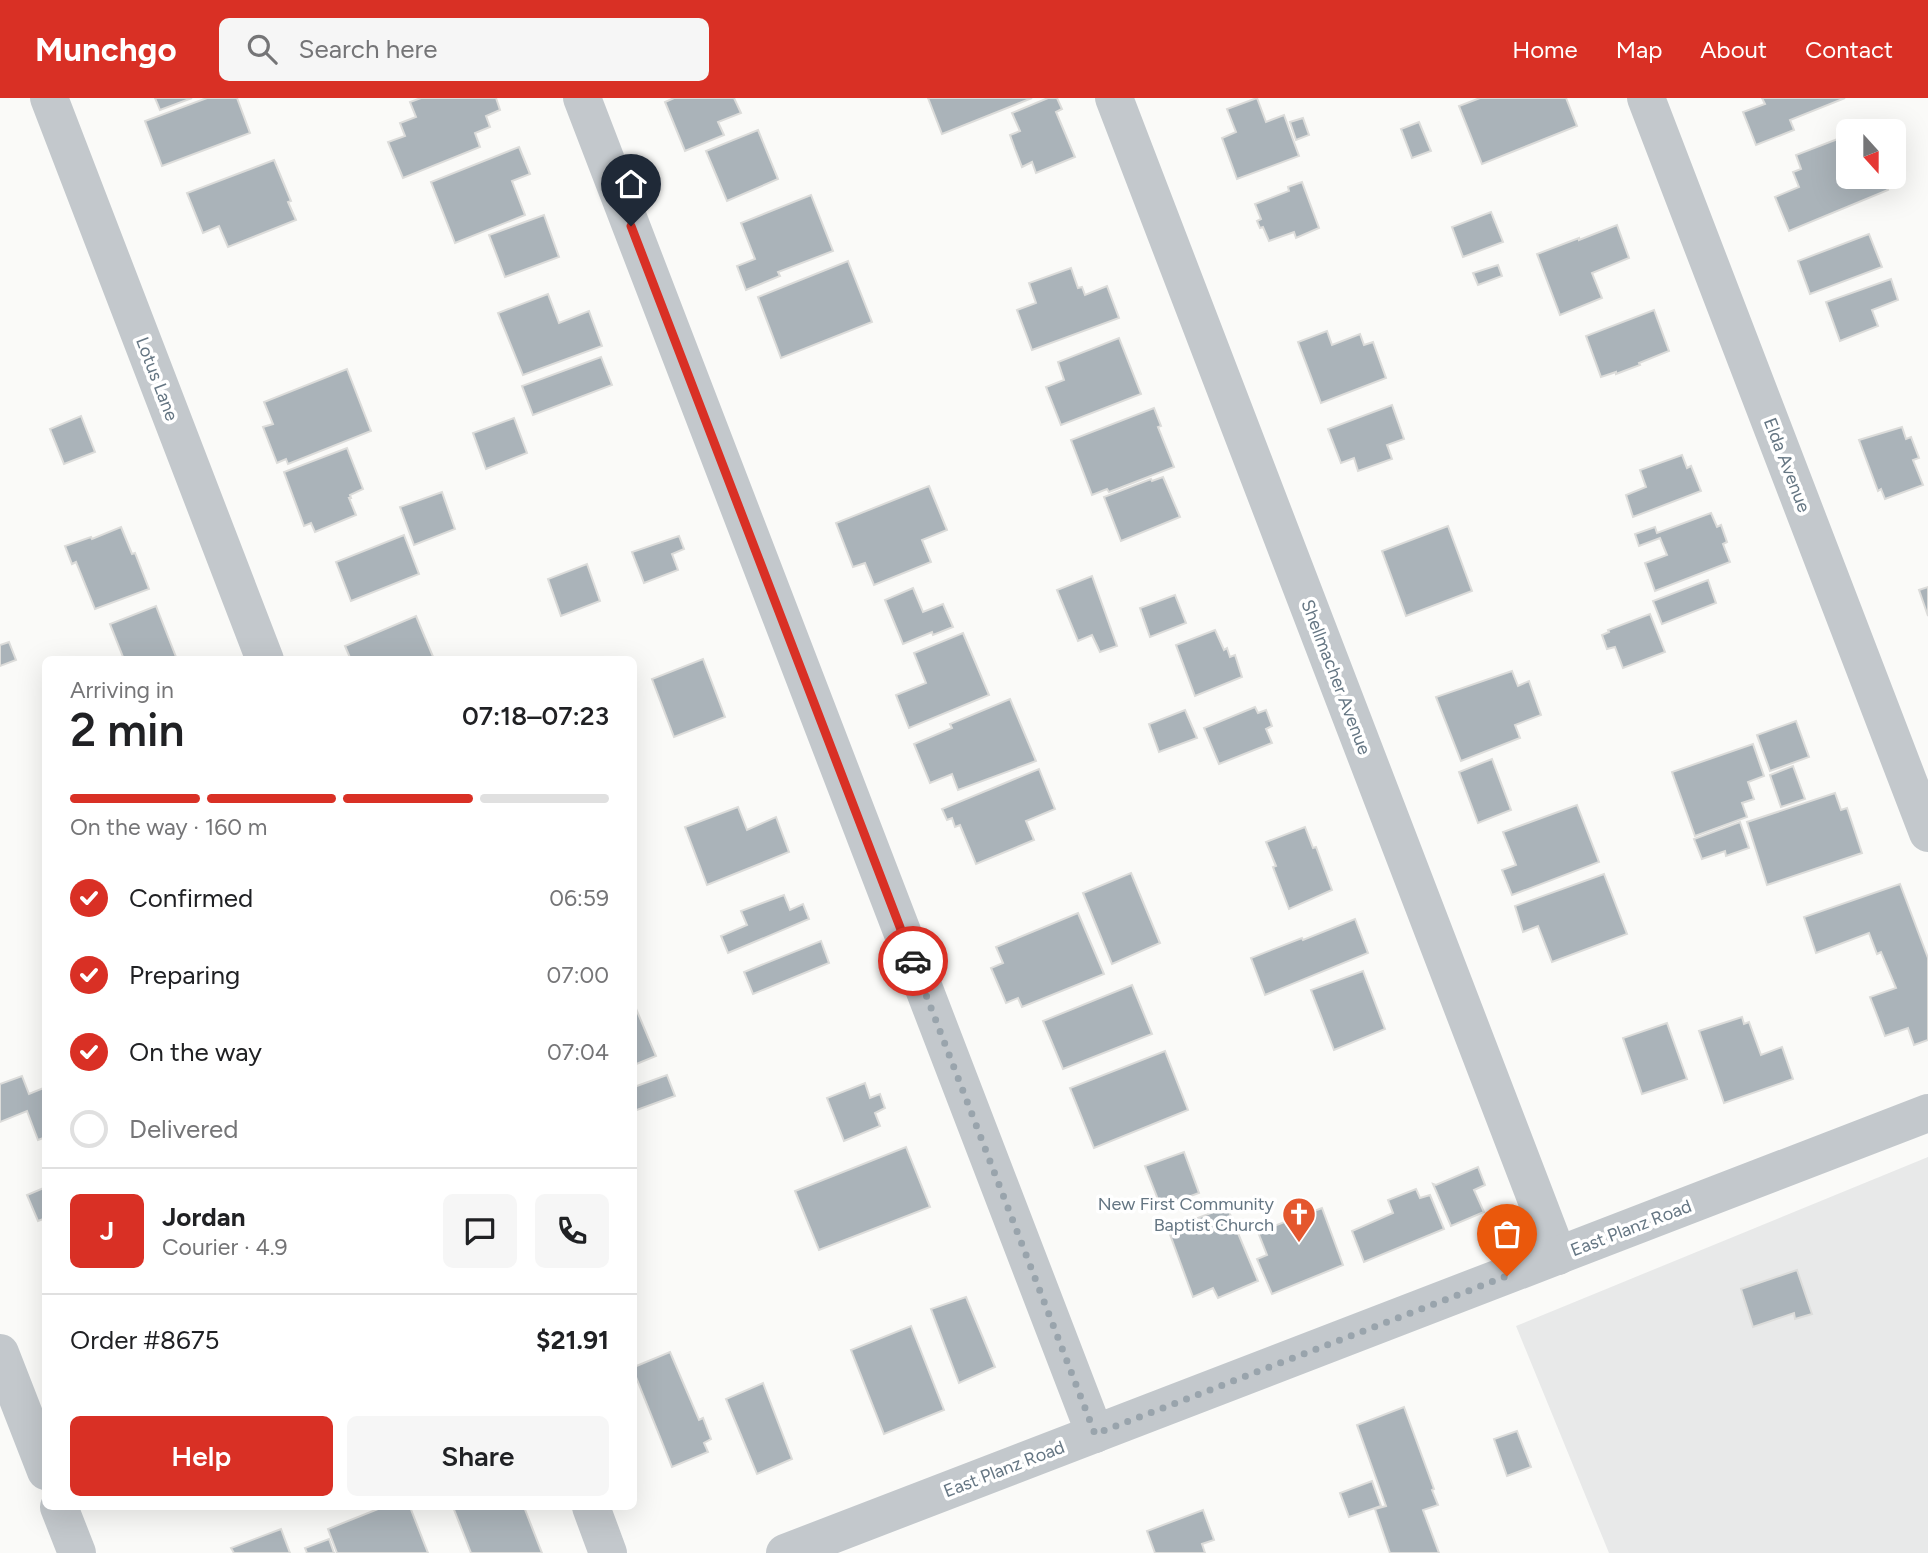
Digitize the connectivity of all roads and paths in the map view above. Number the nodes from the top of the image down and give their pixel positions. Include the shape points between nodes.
1 (49, 98) edge
2 (582, 98) edge
3 (1114, 98) edge
4 (1646, 98) edge
5 (263, 656) edge
6 (1928, 833) edge
7 (1928, 1113) edge
8 (1558, 1256) junction
9 (0, 1353) edge
10 (1095, 1434) junction
11 (42, 1461) edge
12 (60, 1510) edge
13 (592, 1510) edge
14 (77, 1553) edge
15 (608, 1553) edge
16 (785, 1553) edge

1 - 5 street, Lotus Lane
2 - 10 street
3 - 8 street, Shellmacher Avenue
4 - 6 street, Elda Avenue
7 - 8 street, East Planz Road
8 - 10 street, East Planz Road
9 - 11 street
10 - 16 street, East Planz Road
12 - 14 street
13 - 15 street

